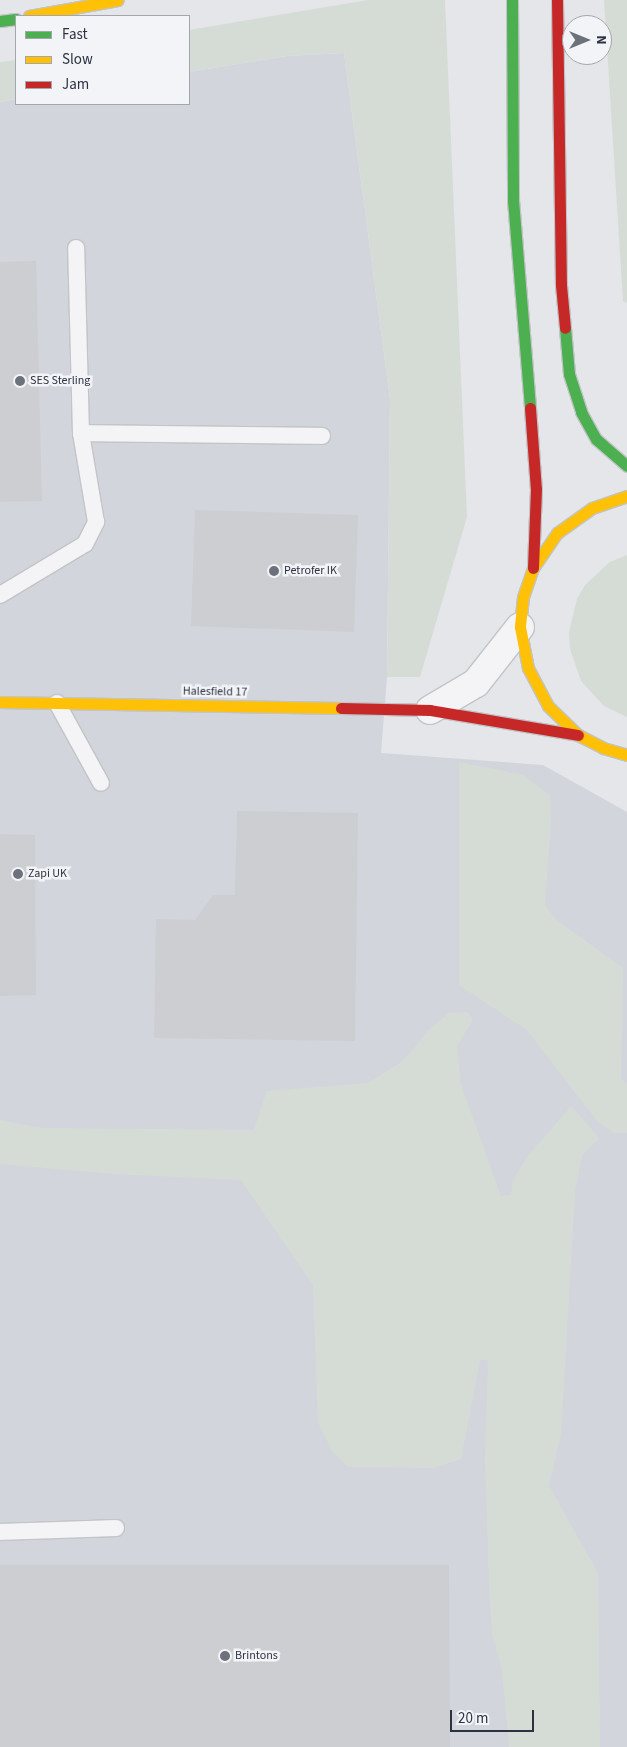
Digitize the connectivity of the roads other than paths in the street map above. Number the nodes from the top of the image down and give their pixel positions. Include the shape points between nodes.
1 (118, 0) edge
2 (512, 0) edge
3 (557, 0) edge
4 (35, 15) edge
5 (15, 18) edge
6 (0, 22) edge
7 (76, 248) dead end
8 (81, 433) junction
9 (322, 436) dead end
10 (627, 466) edge
11 (627, 496) edge
12 (533, 568) junction
13 (0, 595) edge
14 (520, 627) junction
15 (0, 702) edge
16 (57, 703) junction
17 (430, 710) junction
18 (578, 735) junction
19 (627, 754) edge
20 (101, 783) dead end
21 (116, 1528) dead end
22 (0, 1532) edge

1 - 4 main road
2 - 12 main road via 513,200 536,489
3 - 10 main road via 561,285 569,374 581,412 596,439
5 - 6 main road
7 - 8 lane
8 - 9 lane
8 - 13 lane via 96,522 85,544
11 - 12 main road via 592,508 558,533
12 - 14 main road via 523,597
14 - 17 street via 476,683
14 - 18 main road via 528,668 544,698
15 - 16 main road, Halesfield 17
16 - 17 main road, Halesfield 17
16 - 20 lane
17 - 18 main road, Halesfield 17
18 - 19 main road via 603,748
21 - 22 lane

